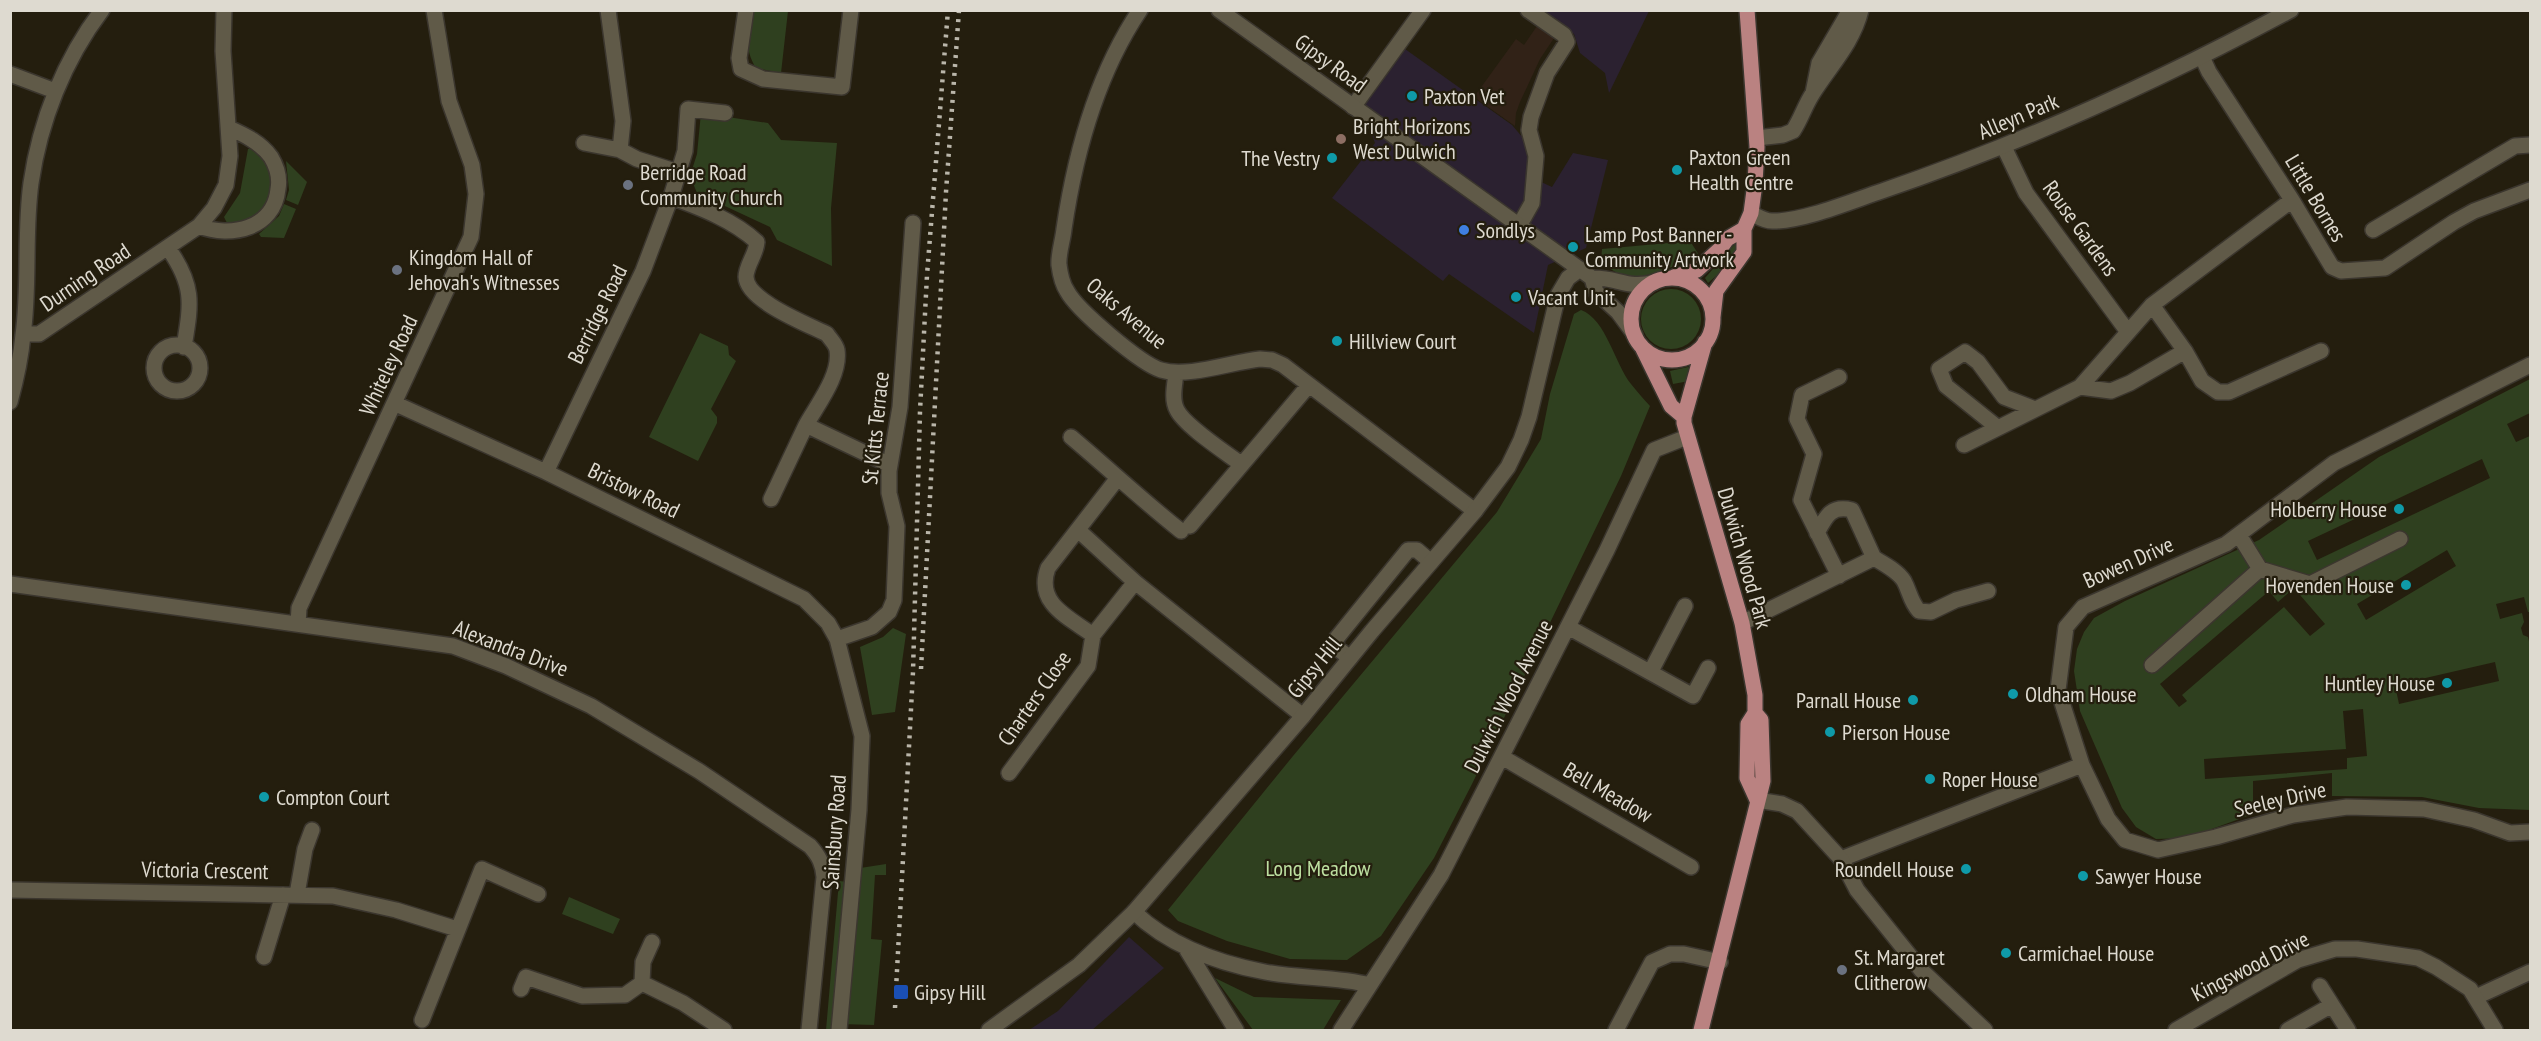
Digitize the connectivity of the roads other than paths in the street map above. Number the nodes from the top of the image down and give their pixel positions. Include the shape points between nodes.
1 (102, 10) edge
2 (224, 10) edge
3 (434, 10) edge
4 (608, 10) edge
5 (746, 10) edge
6 (851, 10) edge
7 (1140, 10) edge
8 (1219, 10) edge
9 (1423, 10) edge
10 (1528, 10) edge
11 (1747, 10) edge
12 (1850, 10) edge
13 (1861, 10) edge
14 (2290, 10) edge
15 (2202, 57) junction
16 (10, 74) edge
17 (55, 91) junction
18 (1813, 93) junction
19 (1353, 107) junction
20 (725, 113) dead end
21 (229, 128) junction
22 (1757, 138) junction
23 (584, 143) dead end
24 (2530, 145) edge
25 (2004, 147) junction
26 (620, 150) junction
27 (678, 172) junction
28 (2530, 190) edge
29 (671, 197) junction
30 (2292, 200) junction
31 (1751, 213) junction
32 (913, 223) dead end
33 (199, 226) junction
34 (1519, 226) junction
35 (1744, 229) junction
36 (2373, 230) dead end
37 (168, 248) junction
38 (1586, 273) junction
39 (1661, 280) junction
40 (2152, 305) junction
41 (1713, 317) junction
42 (2128, 332) junction
43 (24, 334) junction
44 (1636, 338) junction
45 (1705, 342) junction
46 (184, 347) dead end
47 (2185, 351) junction
48 (2321, 351) dead end
49 (2530, 365) edge
50 (1176, 373) junction
51 (1839, 377) dead end
52 (1309, 385) junction
53 (2080, 387) junction
54 (10, 402) edge
55 (396, 404) junction
56 (2035, 409) junction
57 (1684, 417) junction
58 (806, 425) junction
59 (1997, 428) junction
60 (1071, 437) dead end
61 (1687, 437) junction
62 (1964, 446) dead end
63 (1241, 464) junction
64 (890, 465) junction
65 (546, 472) junction
66 (1117, 479) junction
67 (771, 499) dead end
68 (1475, 511) junction
69 (1078, 530) junction
70 (1817, 533) junction
71 (2239, 535) junction
72 (2400, 539) dead end
73 (1874, 558) junction
74 (1431, 562) junction
75 (2260, 569) junction
76 (1839, 576) junction
77 (1135, 582) junction
78 (10, 584) edge
79 (1988, 591) dead end
80 (1685, 606) dead end
81 (1742, 623) junction
82 (298, 624) junction
83 (1568, 627) junction
84 (1093, 635) junction
85 (837, 639) junction
86 (1350, 658) junction
87 (2152, 665) dead end
88 (1708, 668) dead end
89 (1651, 671) junction
90 (1304, 716) junction
91 (1502, 757) junction
92 (2082, 765) junction
93 (1009, 773) dead end
94 (1757, 800) junction
95 (312, 830) dead end
96 (2530, 832) edge
97 (1841, 859) junction
98 (1691, 867) dead end
99 (10, 890) edge
100 (290, 894) junction
101 (538, 894) dead end
102 (1134, 912) junction
103 (457, 929) junction
104 (652, 942) dead end
105 (1187, 950) junction
106 (264, 957) dead end
107 (1720, 962) junction
108 (2530, 972) edge
109 (642, 983) junction
110 (1370, 986) junction
111 (2320, 986) dead end
112 (521, 989) dead end
113 (2476, 997) junction
114 (2332, 1005) junction
115 (422, 1020) dead end
116 (724, 1030) edge
117 (808, 1030) edge
118 (839, 1030) edge
119 (989, 1030) edge
120 (1236, 1030) edge
121 (1341, 1030) edge
122 (1616, 1030) edge
123 (1701, 1030) edge
124 (1985, 1030) edge
125 (2176, 1030) edge
126 (2288, 1030) edge
127 (2348, 1030) edge
128 (2495, 1030) edge

1 - 17 street
2 - 21 street, Durning Road
3 - 55 street, Whiteley Road via 449,101 472,165 476,194 471,237
4 - 26 street via 623,121
5 - 6 street via 741,69 763,79 842,87
7 - 50 street, Oaks Avenue via 1112,60 1087,129 1067,208 1059,264 1066,290 1077,305 1150,366
8 - 19 street, Gipsy Road
9 - 19 street
10 - 34 street via 1564,35 1567,42 1547,73 1531,117 1529,130 1536,156 1532,203
11 - 22 main road
12 - 18 street via 1819,63
13 - 18 street via 1848,43
14 - 15 street, Alleyn Park
15 - 25 street, Alleyn Park
15 - 30 street, Little Bornes
16 - 17 street
17 - 43 street via 38,144 31,184
18 - 22 street via 1793,131
19 - 34 street, Gipsy Road
20 - 27 street, Berridge Road via 688,109 685,151
21 - 33 street, Durning Road via 226,185
21 - 33 street via 246,136 272,158 278,171 278,199 271,212 252,227 215,232
22 - 31 main road
23 - 26 street
24 - 36 street, Little Bornes via 2515,146
25 - 31 street, Alleyn Park via 1802,216 1770,221
25 - 42 street, Rouse Gardens via 2026,193
26 - 27 street
27 - 29 street, Berridge Road
28 - 30 street, Little Bornes via 2474,211 2385,268 2341,272 2332,267
29 - 58 street via 746,232 757,242 746,273 750,290 764,302 827,334 833,342 836,366
29 - 65 street, Berridge Road via 643,270
30 - 40 street
31 - 35 main road
32 - 64 street, St Kitts Terrace via 900,407
33 - 37 street, Durning Road
34 - 38 street, Gipsy Road
35 - 39 main road via 1727,239 1697,270
35 - 41 main road via 1744,252 1716,291
37 - 43 street, Durning Road via 39,334
37 - 46 street via 182,269 192,302
38 - 39 street, Gipsy Road via 1632,286
38 - 44 street, Gipsy Road via 1596,292 1618,312
38 - 68 street, Gipsy Hill via 1568,278 1558,295 1521,440 1508,467
39 - 41 main road via 1689,282 1699,289
39 - 44 main road via 1643,290 1635,301 1632,314
40 - 42 street
40 - 47 street
41 - 45 main road
42 - 53 street
43 - 54 street
44 - 45 main road via 1653,355 1672,359 1691,355
44 - 57 main road, Dulwich Wood Park via 1671,405
45 - 57 main road, Dulwich Wood Park
47 - 48 street via 2202,381 2218,392 2229,392
47 - 53 street via 2111,391
49 - 71 street, Bowen Drive via 2334,463
50 - 52 street, Oaks Avenue via 1247,360 1272,360
50 - 63 street via 1176,408 1184,419
51 - 70 street via 1802,395 1797,419 1814,454 1801,500
52 - 63 street
52 - 68 street, Oaks Avenue
53 - 56 street
55 - 65 street, Bristow Road
55 - 82 street, Whiteley Road via 299,608
56 - 59 street
56 - 59 street via 2004,397 1978,362 1965,352 1939,369 1946,386
57 - 61 main road, Dulwich Wood Park
58 - 64 street
58 - 67 street
59 - 62 street
60 - 66 street
61 - 81 main road, Dulwich Wood Park
61 - 83 street, Dulwich Wood Avenue via 1654,450
63 - 66 street via 1185,529
64 - 85 street, St Kitts Terrace via 889,493 897,525 894,600 889,612 872,627
65 - 85 street, Bristow Road via 804,599 828,623
66 - 69 street, Charters Close
68 - 74 street, Gipsy Hill
69 - 77 street
69 - 84 street, Charters Close via 1043,580 1053,605
70 - 73 street via 1830,512 1841,507 1852,510
70 - 76 street
71 - 75 street
71 - 92 street, Bowen Drive via 2083,607 2066,627 2058,690
72 - 75 street via 2310,584
73 - 76 street
73 - 79 street via 1904,580 1911,602 1919,611 1930,612
74 - 86 street, Gipsy Hill
74 - 86 street via 1417,550 1408,550 1336,639 1337,648
75 - 87 street
76 - 81 street
77 - 84 street
77 - 90 street
78 - 82 street, Alexandra Drive
80 - 89 street
81 - 94 main road, Dulwich Wood Park via 1755,695 1755,713 1748,722 1747,778
82 - 117 street, Alexandra Drive via 453,646 506,666 600,712 699,771 810,846 823,865 824,877
83 - 89 street
83 - 91 street, Dulwich Wood Avenue
84 - 93 street, Charters Close via 1088,666
85 - 118 street, Sainsbury Road via 862,736
86 - 90 street, Gipsy Hill
88 - 89 street via 1693,696
90 - 102 street, Gipsy Hill
91 - 98 street, Bell Meadow
91 - 110 street, Dulwich Wood Avenue via 1441,875
92 - 96 street, Seeley Drive via 2109,819 2125,840 2158,850 2293,814 2347,807 2424,809 2510,833
92 - 97 street
94 - 97 street via 1797,811
94 - 107 main road
95 - 100 street
97 - 124 street via 1857,890 1888,931 1922,971
99 - 100 street, Victoria Crescent
100 - 103 street, Victoria Crescent via 333,896
100 - 106 street
101 - 103 street via 482,868
102 - 105 street
102 - 119 street, Gipsy Hill via 1079,965
103 - 115 street
104 - 109 street via 643,962
105 - 110 street via 1265,972
105 - 120 street
107 - 122 street via 1684,954 1670,954 1652,962
107 - 123 main road
108 - 113 street
109 - 112 street via 626,995 582,996 526,977
109 - 116 street via 683,1003
110 - 121 street, Dulwich Wood Avenue
111 - 114 street
113 - 125 street, Kingswood Drive via 2448,974 2418,958 2335,950 2298,960
113 - 128 street, Kingswood Drive
114 - 126 street
114 - 127 street

